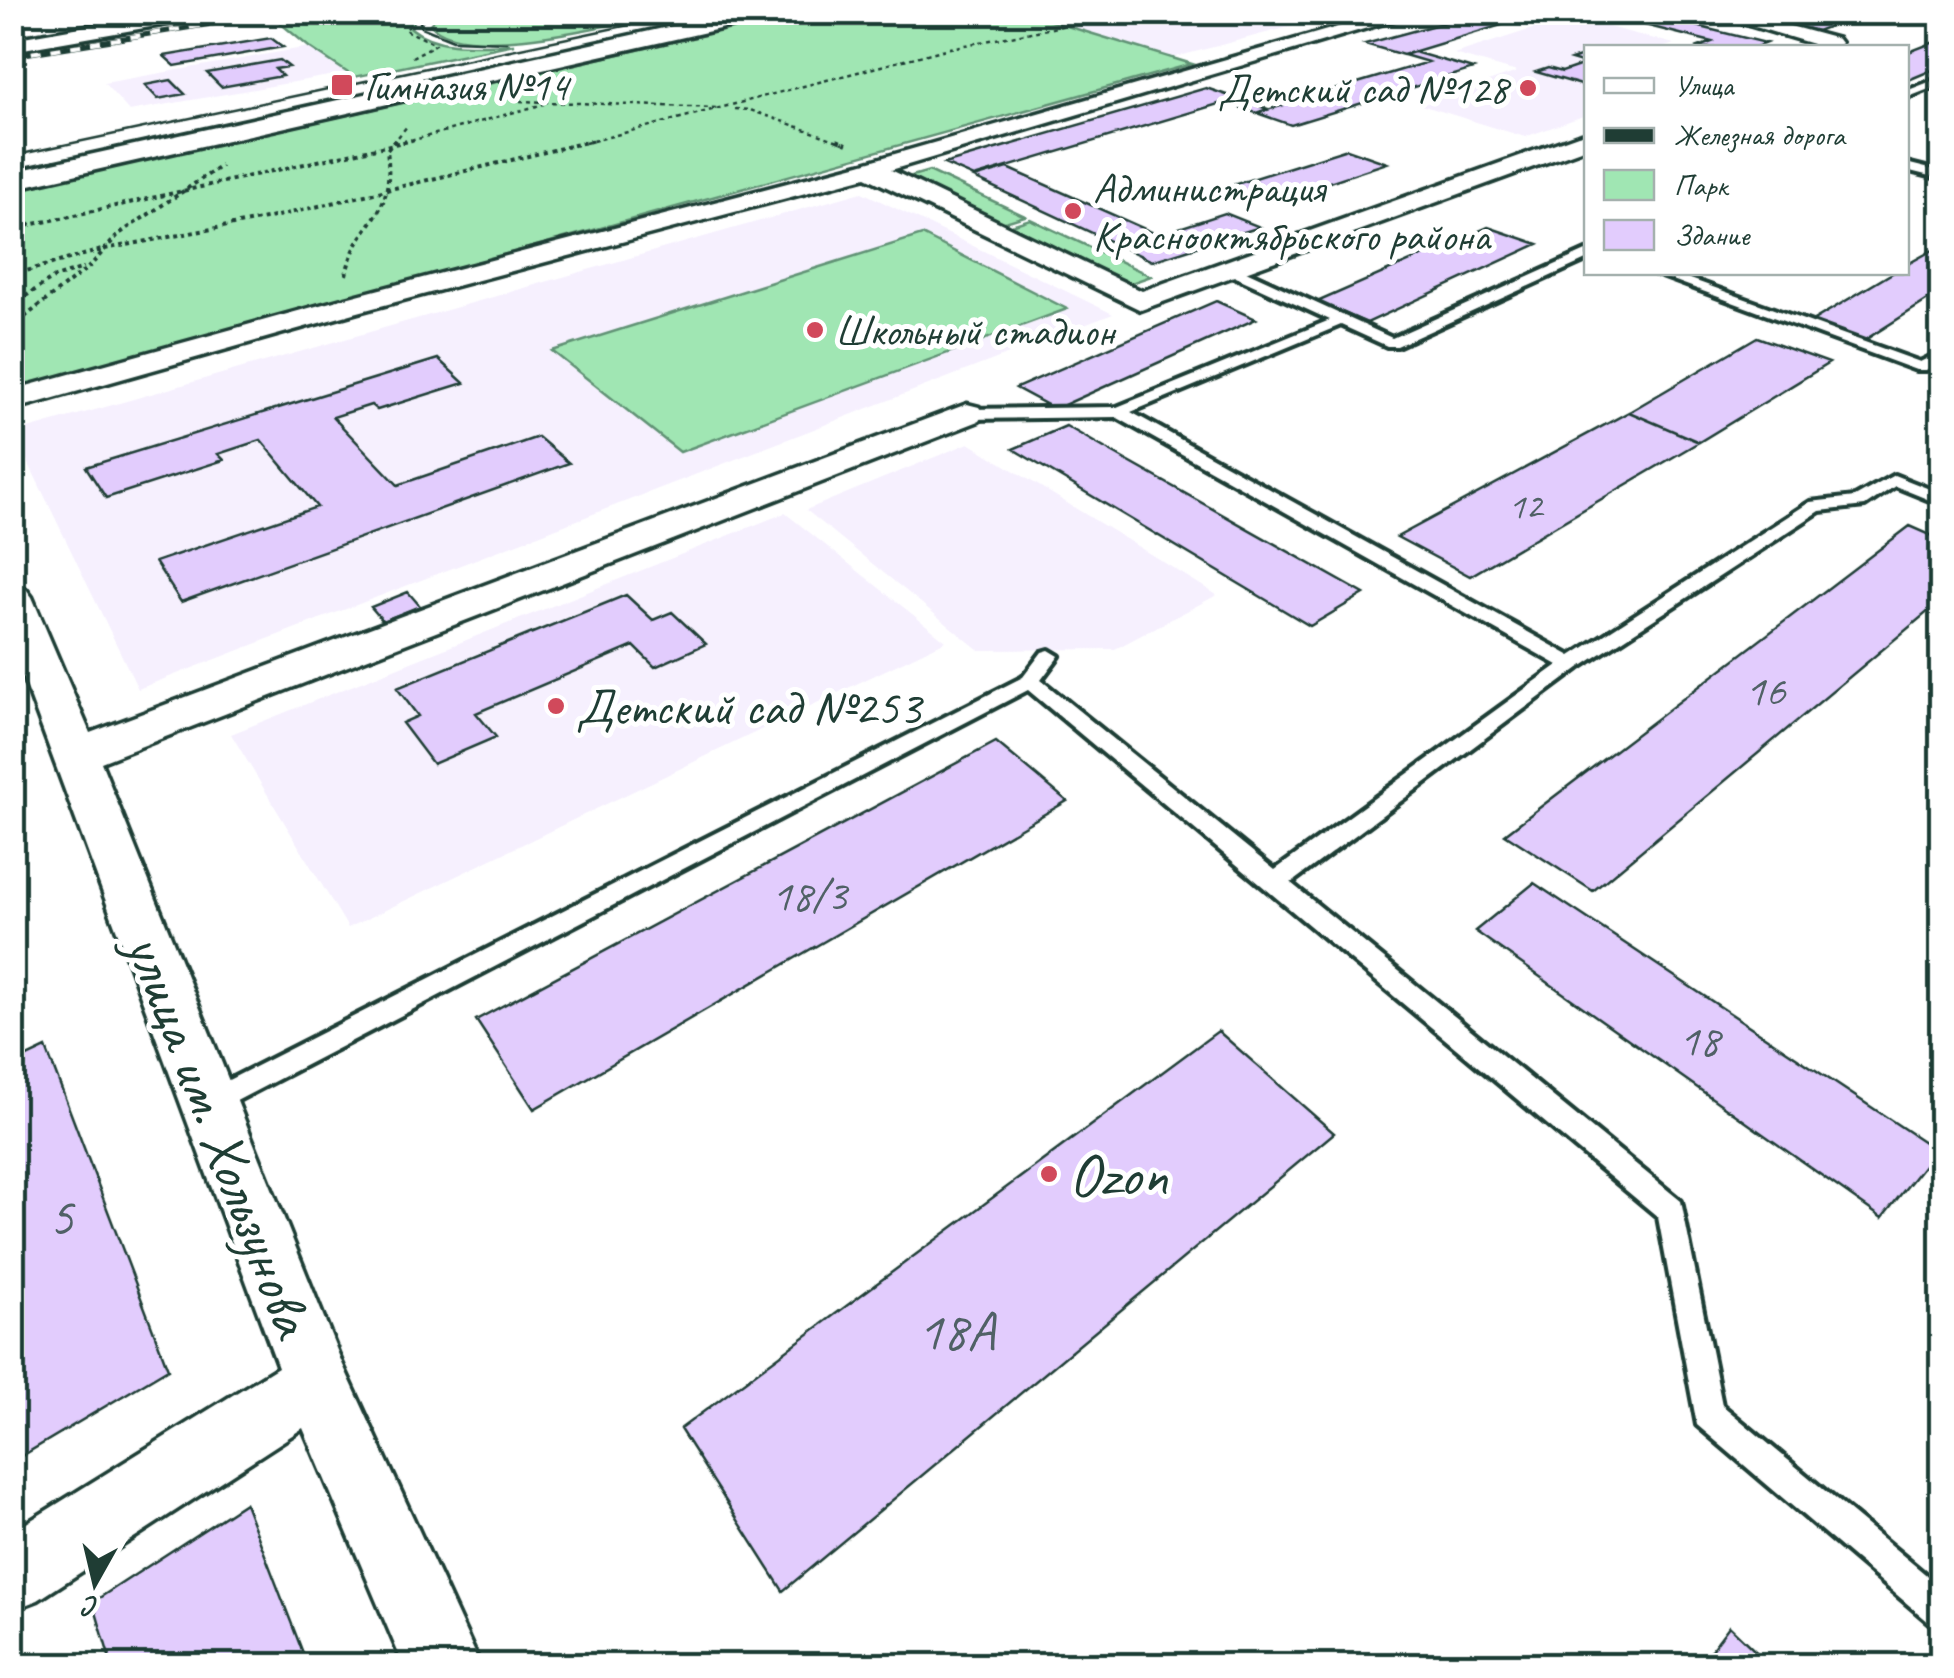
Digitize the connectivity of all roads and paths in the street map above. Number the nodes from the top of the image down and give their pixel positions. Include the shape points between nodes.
1 (202, 12) edge
2 (422, 12) edge
3 (725, 12) edge
4 (768, 12) edge
5 (1412, 12) edge
6 (1714, 12) edge
7 (1745, 15) edge
8 (1072, 24) dead end
9 (12, 45) edge
10 (1827, 45) edge
11 (404, 62) dead end
12 (1942, 80) edge
13 (1909, 94) edge
14 (516, 100) dead end
15 (555, 102) junction
16 (727, 109) junction
17 (414, 120) dead end
18 (1584, 141) edge
19 (388, 147) junction
20 (908, 157) junction
21 (224, 164) dead end
22 (12, 166) edge
23 (1909, 167) edge
24 (868, 169) junction
25 (1942, 176) edge
26 (12, 181) edge
27 (389, 188) junction
28 (189, 190) junction
29 (12, 229) edge
30 (105, 249) junction
31 (1584, 256) edge
32 (90, 266) junction
33 (1230, 269) junction
34 (12, 274) edge
35 (1664, 275) edge
36 (346, 286) dead end
37 (12, 305) edge
38 (1341, 320) junction
39 (12, 327) edge
40 (1942, 355) edge
41 (12, 400) edge
42 (1119, 412) junction
43 (967, 414) joint
44 (1942, 500) edge
45 (12, 597) edge
46 (1049, 656) dead end
47 (1572, 664) junction
48 (1030, 681) junction
49 (32, 699) edge
50 (74, 756) junction
51 (1276, 882) junction
52 (210, 1102) junction
53 (316, 1381) junction
54 (12, 1574) edge
55 (1942, 1611) edge
56 (444, 1666) edge

1 - 9 street
2 - 11 path via 405,30 436,44
3 - 22 main road
4 - 26 main road
5 - 20 street
6 - 7 street
7 - 10 street
8 - 16 path via 950,48
12 - 13 lane
14 - 15 path
15 - 16 path
15 - 19 path
16 - 20 path via 750,110 862,150
16 - 27 path
17 - 19 path
18 - 33 street
19 - 27 path
19 - 28 path
20 - 24 street
21 - 28 path
23 - 25 lane
24 - 33 street via 1142,301
24 - 41 street
27 - 30 path
27 - 36 path via 382,216 351,250
28 - 29 path
28 - 30 path
30 - 32 path
30 - 34 path
31 - 38 lane via 1392,343
32 - 37 path via 55,277
32 - 39 path
33 - 38 lane
35 - 40 lane via 1921,368
38 - 42 lane
42 - 43 lane
42 - 47 lane
43 - 50 street
44 - 47 lane via 1894,480 1859,502 1816,506
45 - 49 street, улица им. Хользунова
46 - 48 lane
47 - 51 lane
48 - 51 lane
48 - 52 lane
49 - 50 street, улица им. Хользунова
50 - 52 street, улица им. Хользунова
51 - 55 lane via 1670,1210 1708,1414
52 - 53 street, улица им. Хользунова
53 - 54 street
53 - 56 street, улица им. Хользунова

